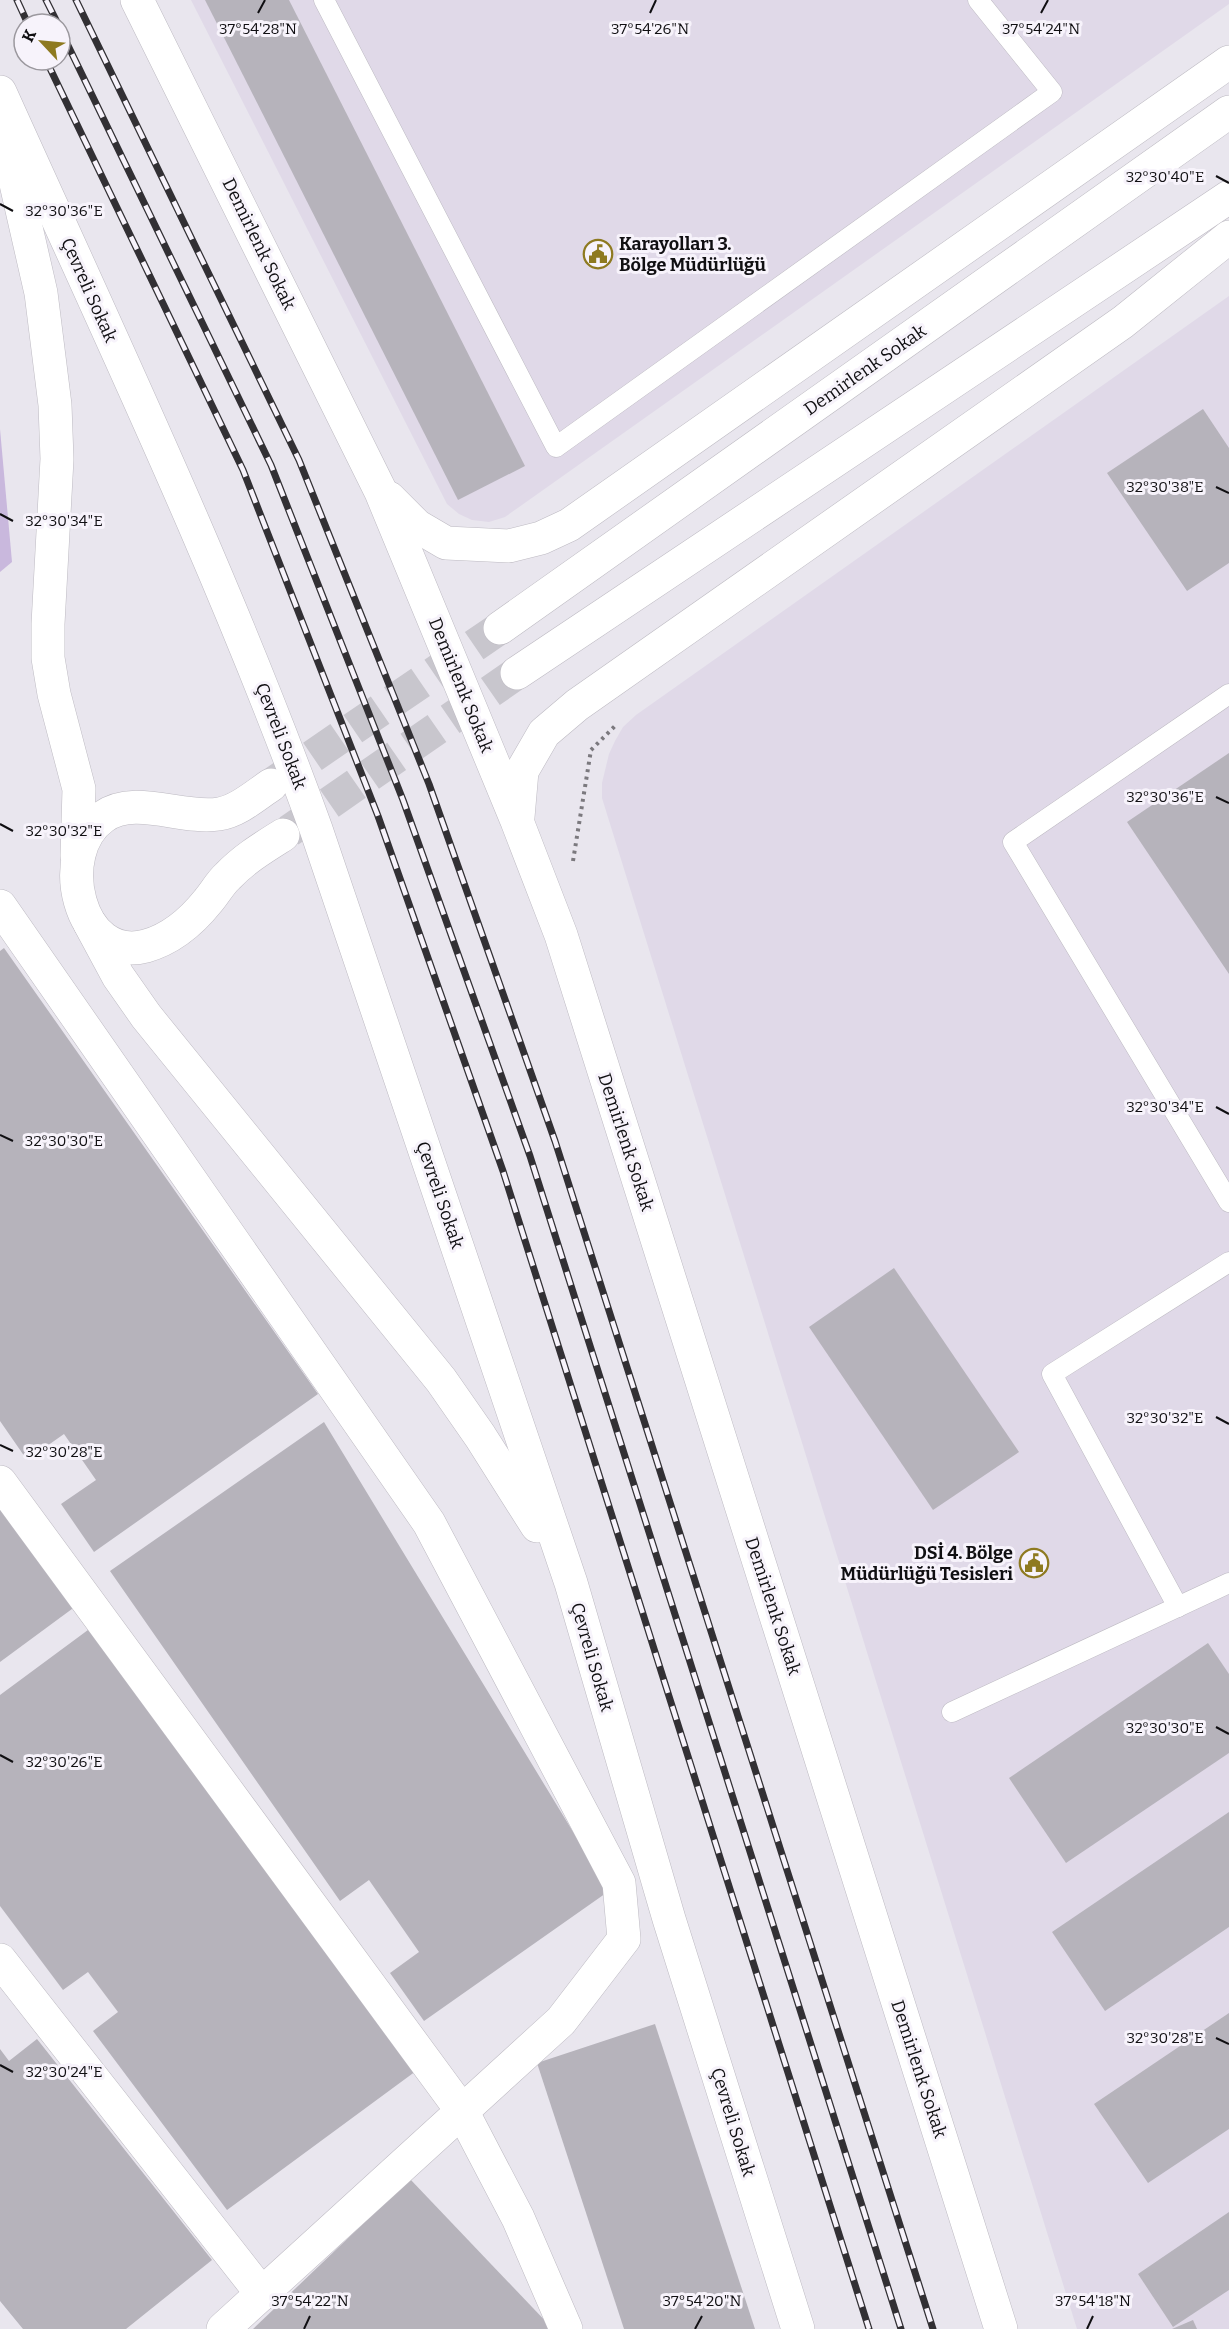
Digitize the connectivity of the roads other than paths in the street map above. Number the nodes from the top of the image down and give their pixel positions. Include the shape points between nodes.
1 (137, 0) edge
2 (324, 0) edge
3 (978, 0) edge
4 (1229, 62) edge
5 (0, 92) edge
6 (1229, 112) edge
7 (0, 115) edge
8 (1229, 197) edge
9 (1229, 237) edge
10 (381, 492) junction
11 (500, 628) tunnel mouth
12 (517, 673) tunnel mouth
13 (1229, 694) edge
14 (271, 785) tunnel mouth
15 (517, 822) junction
16 (283, 835) tunnel mouth
17 (77, 856) junction
18 (0, 906) edge
19 (90, 924) junction
20 (1229, 1202) edge
21 (1229, 1262) edge
22 (0, 1482) edge
23 (571, 1583) junction
24 (1229, 1583) edge
25 (1178, 1607) junction
26 (952, 1712) dead end
27 (669, 1919) junction
28 (624, 1939) junction
29 (0, 1960) edge
30 (462, 2111) junction
31 (262, 2294) junction
32 (223, 2329) edge
33 (566, 2329) edge
34 (798, 2329) edge
35 (1001, 2329) edge

1 - 10 street, Demirlenk Sokak
2 - 3 lane via 555,447 1052,92
4 - 10 street via 569,525 541,538 509,546 446,543 417,526
5 - 23 street, Çevreli Sokak via 184,500 271,706
6 - 11 street, Demirlenk Sokak
7 - 17 street via 41,293 50,360 57,459 48,658 79,789
8 - 12 street
9 - 15 street via 1123,322 577,705 544,734 522,771
10 - 15 street, Demirlenk Sokak
13 - 20 lane via 1013,842
14 - 17 street via 222,814 196,816 144,807 124,808 104,816 87,832
15 - 35 street, Demirlenk Sokak via 561,935
16 - 19 street via 227,876 189,921 169,937 125,948 107,941
17 - 19 street via 76,884
18 - 28 street via 429,1524 619,1883
19 - 23 street via 118,976 146,1016 441,1380
21 - 25 lane via 1052,1374
22 - 30 street
23 - 27 street, Çevreli Sokak
24 - 25 lane
25 - 26 lane
27 - 28 street
27 - 34 street, Çevreli Sokak
28 - 30 street via 561,2021
29 - 31 street
30 - 31 street
30 - 33 street via 518,2218
31 - 32 street

